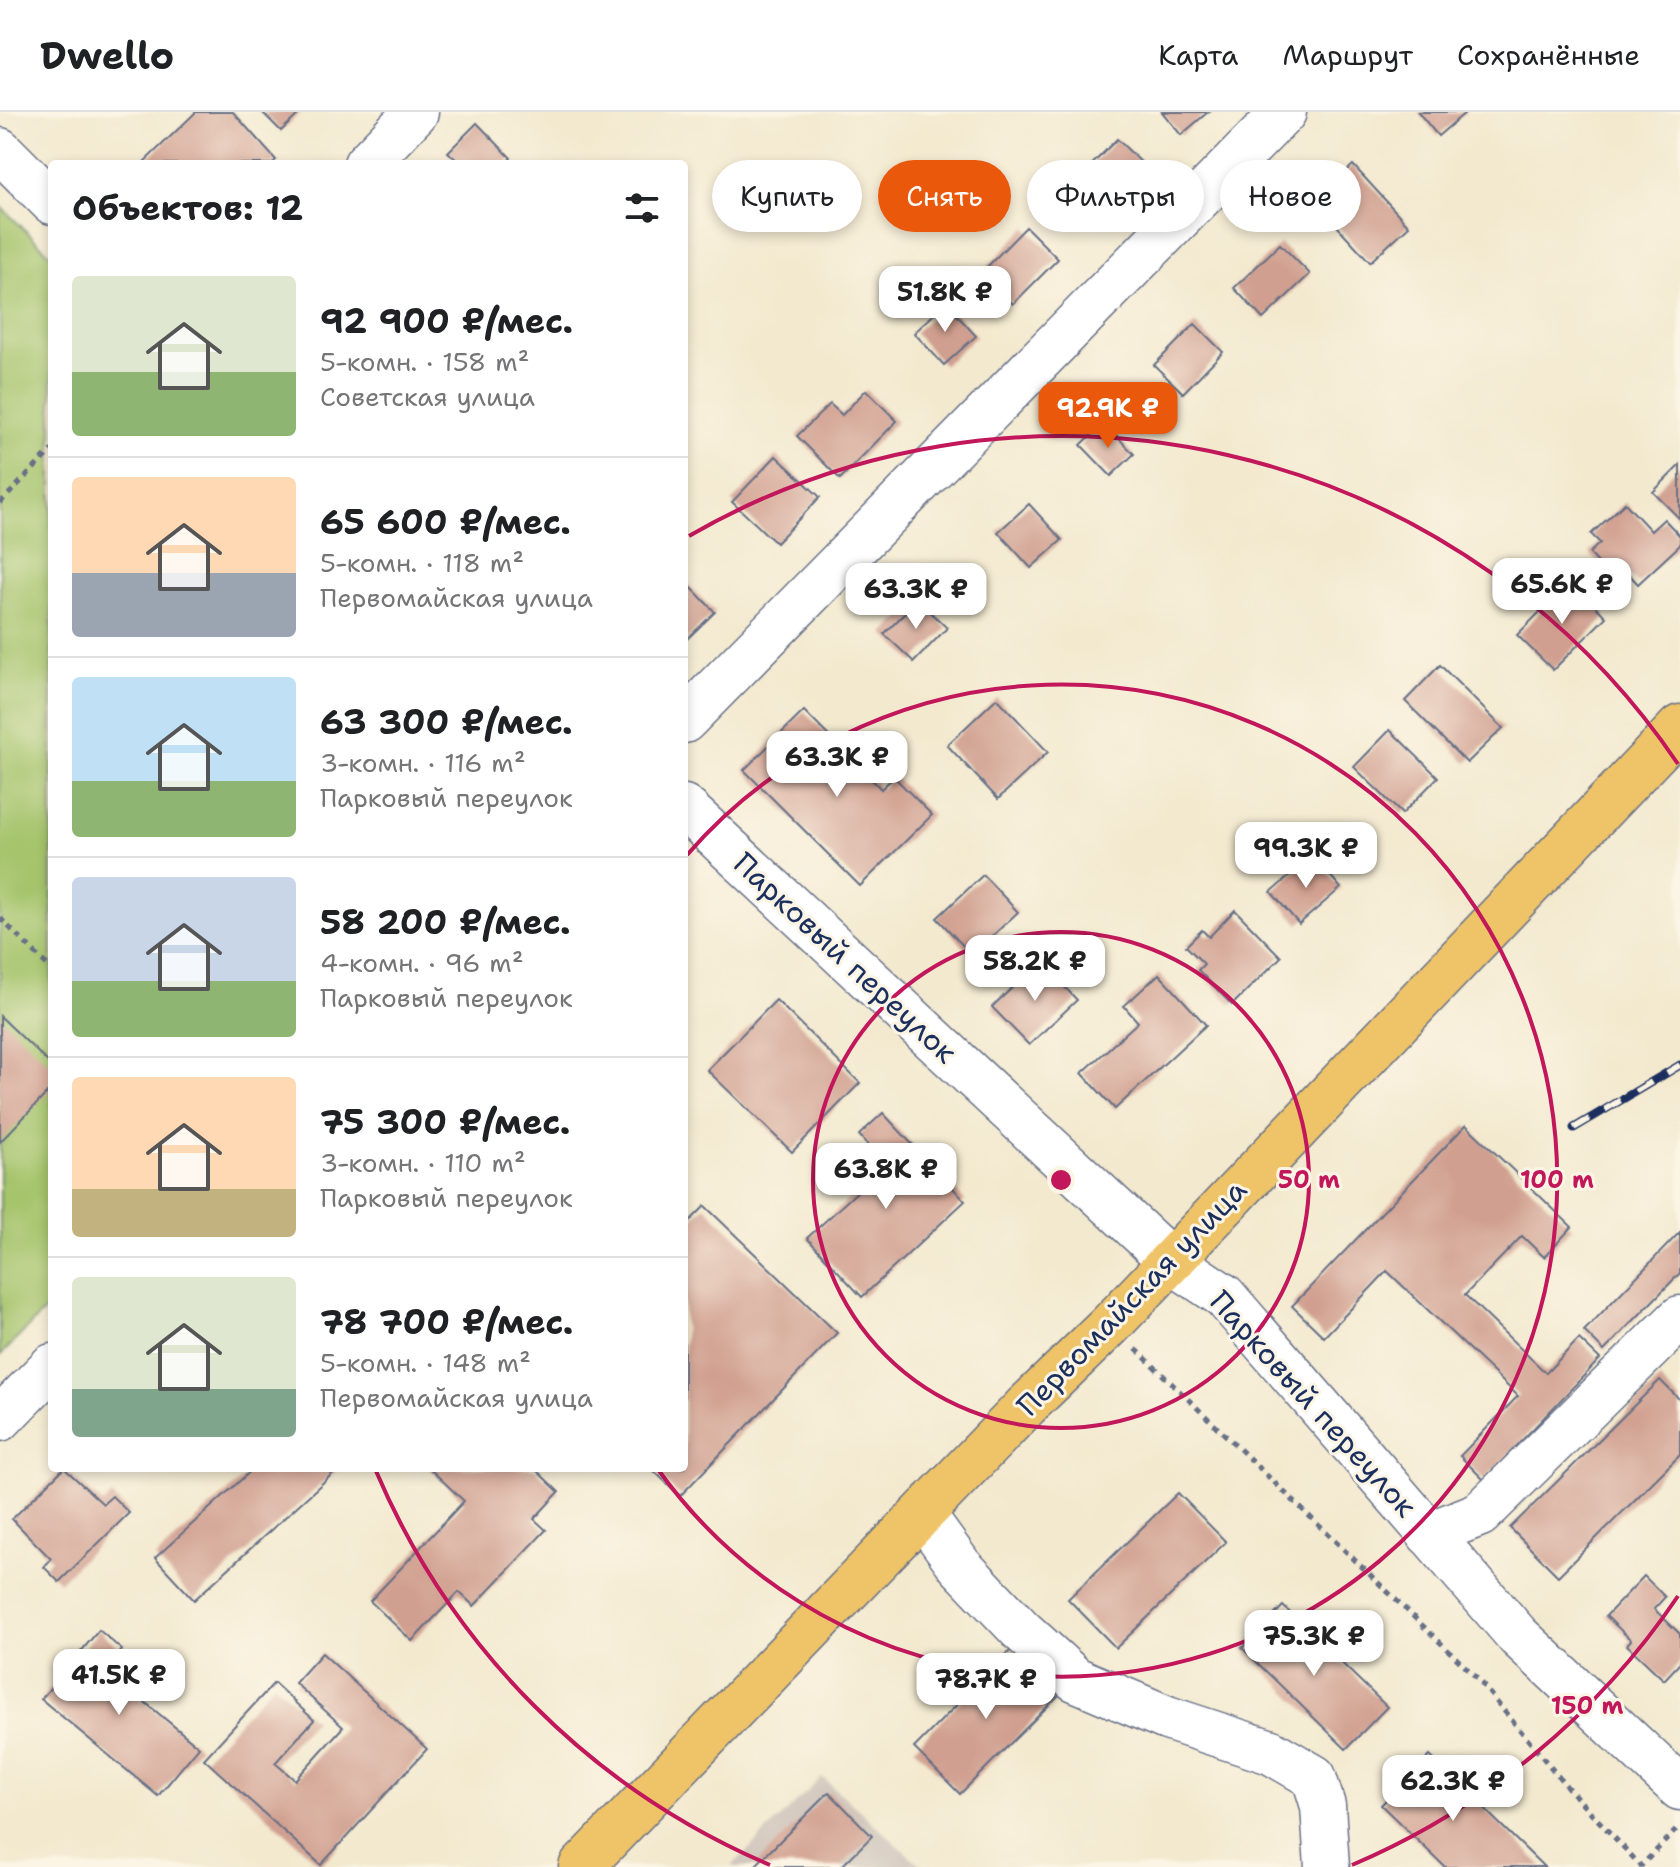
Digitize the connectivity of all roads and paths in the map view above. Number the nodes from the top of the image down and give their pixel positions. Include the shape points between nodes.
1 (416, 112) edge
2 (1284, 112) edge
3 (0, 150) edge
4 (370, 160) edge
5 (48, 198) edge
6 (48, 454) edge
7 (0, 503) edge
8 (688, 717) edge
9 (1680, 727) edge
10 (688, 811) edge
11 (0, 918) edge
12 (48, 966) edge
13 (1170, 1260) junction
14 (1110, 1325) junction
15 (1675, 1341) edge
16 (48, 1370) edge
17 (0, 1419) edge
18 (923, 1515) junction
19 (1429, 1534) junction
20 (1680, 1788) edge
21 (1680, 1826) edge
22 (581, 1867) edge
23 (1327, 1867) edge

1 - 4 street
2 - 8 street
3 - 5 street
6 - 7 path
9 - 13 main road, Первомайская улица
10 - 13 street, Парковый переулок
11 - 12 path
13 - 14 main road, Первомайская улица
13 - 19 street, Парковый переулок via 1224,1296
14 - 18 main road, Первомайская улица
14 - 21 path via 1476,1677 1641,1866
15 - 19 street via 1480,1514
16 - 17 street
18 - 22 main road, Первомайская улица
18 - 23 street via 960,1566 1075,1679 1167,1718 1271,1752 1314,1777 1323,1806
19 - 20 street, Парковый переулок via 1518,1636

